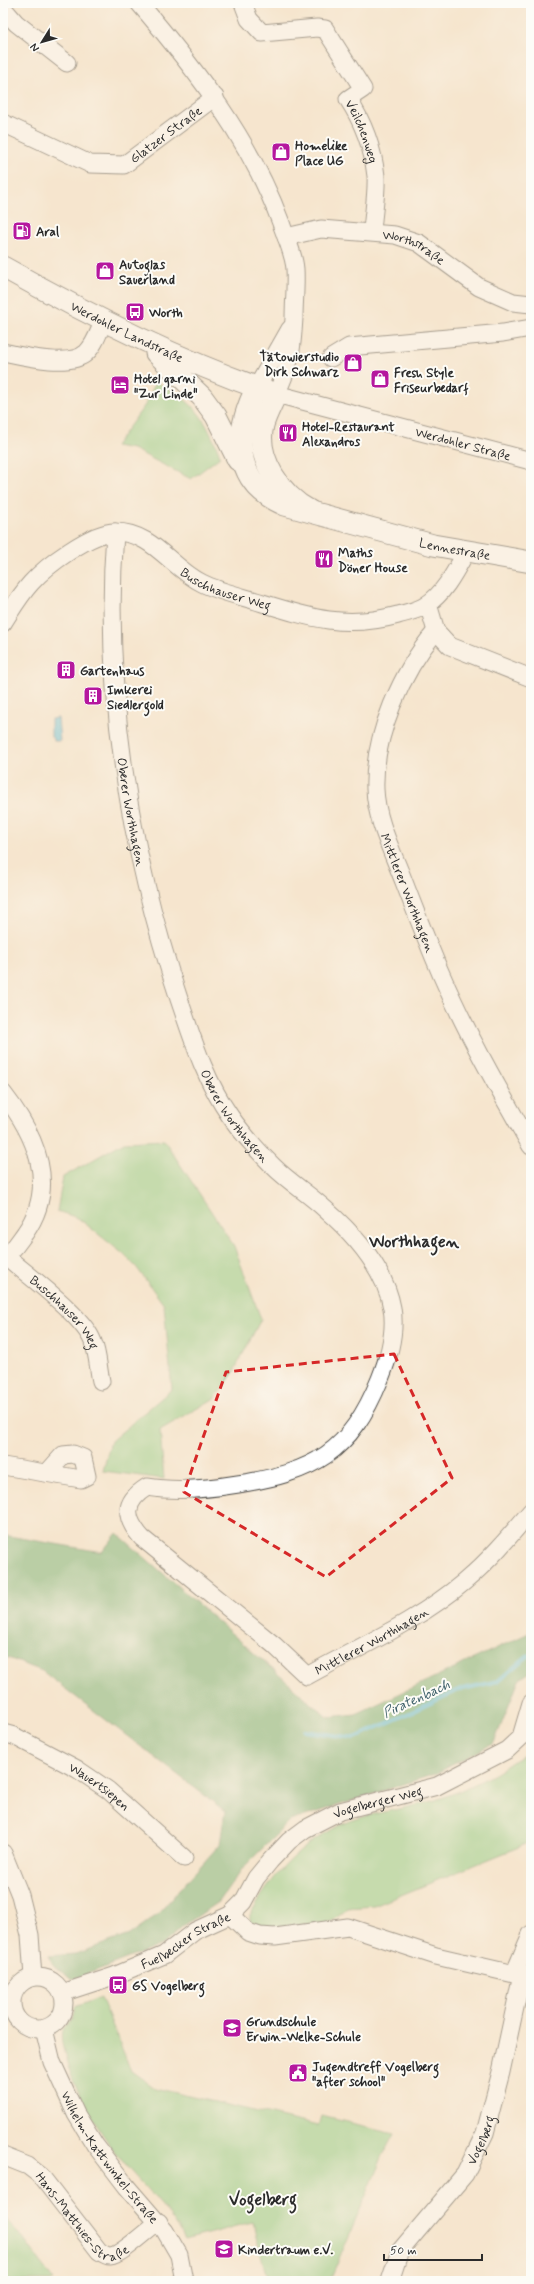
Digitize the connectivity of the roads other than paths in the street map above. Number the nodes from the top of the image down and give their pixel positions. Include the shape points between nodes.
1 (139, 3) edge
2 (243, 3) edge
3 (3, 8) edge
4 (67, 63) dead end
5 (215, 97) junction
6 (3, 123) edge
7 (372, 232) junction
8 (286, 237) junction
9 (3, 267) edge
10 (531, 304) edge
11 (104, 320) junction
12 (293, 321) junction
13 (531, 328) edge
14 (140, 339) junction
15 (3, 352) edge
16 (331, 358) dead end
17 (256, 387) junction
18 (276, 394) junction
19 (531, 461) edge
20 (258, 488) junction
21 (310, 511) junction
22 (115, 532) junction
23 (466, 552) junction
24 (531, 562) edge
25 (428, 604) junction
26 (3, 623) edge
27 (436, 631) junction
28 (531, 678) edge
29 (6, 1102) edge
30 (531, 1146) edge
31 (4, 1257) edge
32 (101, 1381) dead end
33 (3, 1466) edge
34 (48, 1473) dead end
35 (148, 1487) joint
36 (531, 1511) edge
37 (531, 1703) edge
38 (3, 1733) edge
39 (526, 1739) edge
40 (3, 1853) edge
41 (184, 1858) dead end
42 (230, 1915) junction
43 (531, 1934) edge
44 (522, 1974) edge
45 (33, 1977) junction
46 (62, 1993) junction
47 (8, 2016) edge
48 (44, 2029) junction
49 (3, 2156) edge
50 (158, 2222) junction
51 (184, 2281) edge
52 (390, 2281) edge

1 - 5 street
2 - 7 street, Veilchenweg via 249,19 262,33 325,29 363,89 348,98 367,137 372,154 376,178
3 - 4 street via 16,23
5 - 6 street, Glatzer Straße via 124,165 90,164
5 - 8 street via 253,159
7 - 8 street, Worthstraße via 315,229
7 - 10 street, Worthstraße via 395,235 419,243 479,287 513,302
8 - 12 street via 295,268
9 - 11 main road, Werdohler Landstraße
11 - 14 main road, Werdohler Landstraße
11 - 15 street via 91,347 78,357 53,360
12 - 17 street
12 - 18 street via 291,356
13 - 16 street via 503,333 348,347
14 - 17 main road, Werdohler Landstraße
14 - 20 main road via 202,397 226,433 242,467
17 - 18 main road, Werdohler Straße
17 - 20 main road, Lennestraße via 244,414 241,443 247,470
18 - 19 street, Werdohler Straße
18 - 21 main road, Lennestraße via 263,426 266,459 283,490 300,506
20 - 21 main road, Lennestraße via 278,502
21 - 23 main road, Lennestraße via 396,536
22 - 25 street, Buschhauser Weg via 140,538 158,548 202,583 315,618 344,623 359,622 386,618
22 - 26 street, Buschhauser Weg via 90,539 50,566 32,582
22 - 35 street, Oberer Worthhagen via 114,650 120,743 140,860 169,970 199,1058 212,1087 231,1117 274,1167 325,1208 354,1237 379,1270 392,1308 392,1342 384,1371 372,1399 346,1438 330,1452 310,1466 274,1478 188,1490
23 - 24 main road, Lennestraße
23 - 25 street, Buschhauser Weg via 443,589
25 - 27 street
27 - 28 street via 450,646
27 - 30 street, Mittlerer Worthhagen via 422,647 398,691 376,760 374,790 388,842 442,976 482,1059
29 - 31 street, Buschhauser Weg via 29,1131 38,1153 42,1174 40,1199 30,1227
31 - 32 street, Buschhauser Weg via 86,1328 93,1342
33 - 34 street
35 - 36 street, Mittlerer Worthhagen via 133,1497 130,1507 131,1525 142,1538 274,1645 307,1676 384,1636 463,1583 495,1553
37 - 39 street, Vogelberger Weg
38 - 41 street, Wauertsiepen via 90,1777
39 - 42 street, Vogelberger Weg via 437,1786 340,1811 305,1829 270,1861 256,1878 243,1902
40 - 45 street via 22,1901 30,1935
42 - 44 street, Fuelbecker Straße via 248,1932 260,1936 275,1937 348,1927 436,1956
42 - 46 street, Fuelbecker Straße via 195,1931 164,1955 114,1976
43 - 44 street
44 - 52 street, Vogelberg via 485,2133 465,2174 400,2251
45 - 46 street via 51,1981
45 - 47 street via 20,1983 15,1990
46 - 48 street via 64,2002 58,2019
47 - 48 street via 29,2028
48 - 50 street, Wilhelm-Kattwinkel-Straße via 52,2062 76,2114 95,2145
49 - 50 street, Hans-Matthies-Straße via 28,2166 41,2176 105,2255 120,2252
50 - 51 street, Wilhelm-Kattwinkel-Straße via 179,2255

